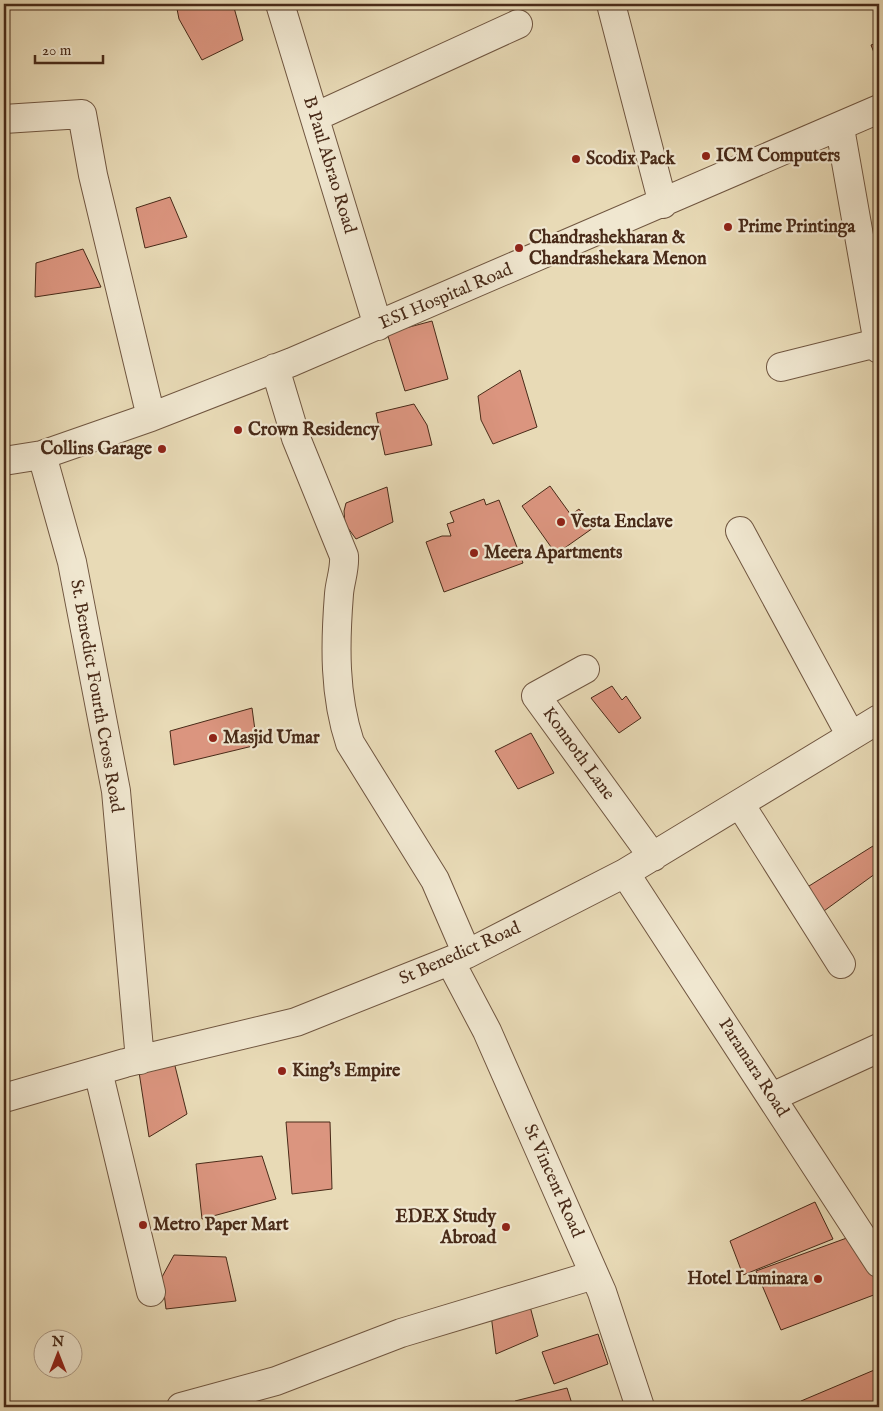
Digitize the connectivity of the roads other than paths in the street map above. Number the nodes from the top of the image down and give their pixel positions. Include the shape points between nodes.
1 (280, 4) edge
2 (611, 4) edge
3 (518, 24) dead end
4 (879, 110) edge
5 (315, 118) junction
6 (4, 119) edge
7 (840, 128) junction
8 (663, 204) junction
9 (378, 326) junction
10 (878, 346) edge
11 (781, 367) dead end
12 (275, 368) junction
13 (151, 417) junction
14 (42, 455) junction
15 (4, 461) edge
16 (740, 531) dead end
17 (585, 669) dead end
18 (879, 720) edge
19 (851, 736) junction
20 (740, 804) junction
21 (653, 856) junction
22 (625, 874) junction
23 (458, 958) junction
24 (840, 964) dead end
25 (879, 1048) edge
26 (140, 1060) junction
27 (98, 1072) junction
28 (772, 1097) junction
29 (4, 1098) edge
30 (879, 1263) edge
31 (594, 1275) junction
32 (151, 1292) dead end
33 (181, 1407) edge
34 (640, 1407) edge

1 - 5 street, B Paul Abrao Road
2 - 8 street
3 - 5 street
4 - 7 street, ESI Hospital Road
5 - 9 street, B Paul Abrao Road
6 - 13 street via 82,114 93,175
7 - 8 street, ESI Hospital Road
7 - 10 street
8 - 9 street, ESI Hospital Road
9 - 12 street, ESI Hospital Road
10 - 11 street
12 - 13 street, ESI Hospital Road
12 - 23 street, St Vincent Road via 296,438 344,556 345,568 339,592 337,688 344,725 350,743 435,880
13 - 14 street, ESI Hospital Road
14 - 15 street, ESI Hospital Road
14 - 26 street, St. Benedict Fourth Cross Road via 72,562 116,791
16 - 19 street
17 - 21 street, Konnoth Lane via 536,696
18 - 19 street, St Benedict Road
19 - 20 street, St Benedict Road
20 - 21 street, St Benedict Road
20 - 24 street
21 - 22 street, St Benedict Road
22 - 23 street, St Benedict Road
22 - 28 street, Paramara Road
23 - 26 street, St Benedict Road via 296,1022
23 - 31 street, St Vincent Road
25 - 28 street
26 - 27 street, St Benedict Road
27 - 29 street, St Benedict Road
27 - 32 street
28 - 30 street, Paramara Road
31 - 33 street via 401,1333 276,1381
31 - 34 street, St Vincent Road

